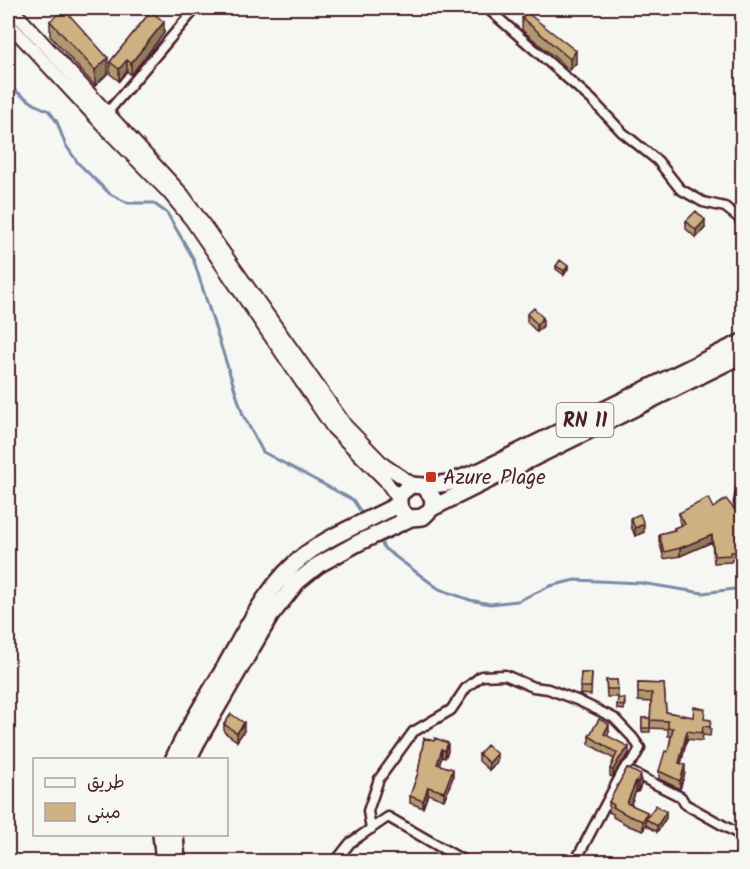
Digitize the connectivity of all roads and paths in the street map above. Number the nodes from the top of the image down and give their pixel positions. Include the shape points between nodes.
1 (11, 8) edge
2 (196, 8) edge
3 (487, 8) edge
4 (8, 23) edge
5 (107, 113) junction
6 (742, 225) edge
7 (742, 342) edge
8 (742, 355) edge
9 (419, 486) junction
10 (742, 488) edge
11 (395, 505) junction
12 (432, 508) junction
13 (742, 510) edge
14 (411, 518) junction
15 (173, 758) edge
16 (189, 758) edge
17 (624, 769) junction
18 (371, 829) junction
19 (160, 836) edge
20 (175, 836) edge
21 (742, 836) edge
22 (164, 861) edge
23 (177, 861) edge
24 (335, 861) edge
25 (463, 861) edge
26 (575, 861) edge

1 - 5 main road
2 - 5 street
3 - 6 street via 658,161 680,189 703,202 725,207
4 - 11 main road via 192,221 333,428 390,486
5 - 9 main road via 183,195 346,426 384,465
7 - 9 highway, RN 11 via 477,473 448,483
8 - 12 highway, RN 11
9 - 11 highway via 402,491
9 - 12 highway via 433,498
10 - 13 street
11 - 14 highway
11 - 15 highway via 306,555 270,591
12 - 14 highway via 423,517
14 - 16 highway via 318,565 287,592
17 - 18 street via 639,748 614,718 506,675 481,676 466,688 451,710 413,732 386,769 368,811
17 - 21 street via 681,797 685,804
17 - 26 street
18 - 24 street via 350,843
18 - 25 street via 388,818
19 - 22 highway
20 - 23 highway

